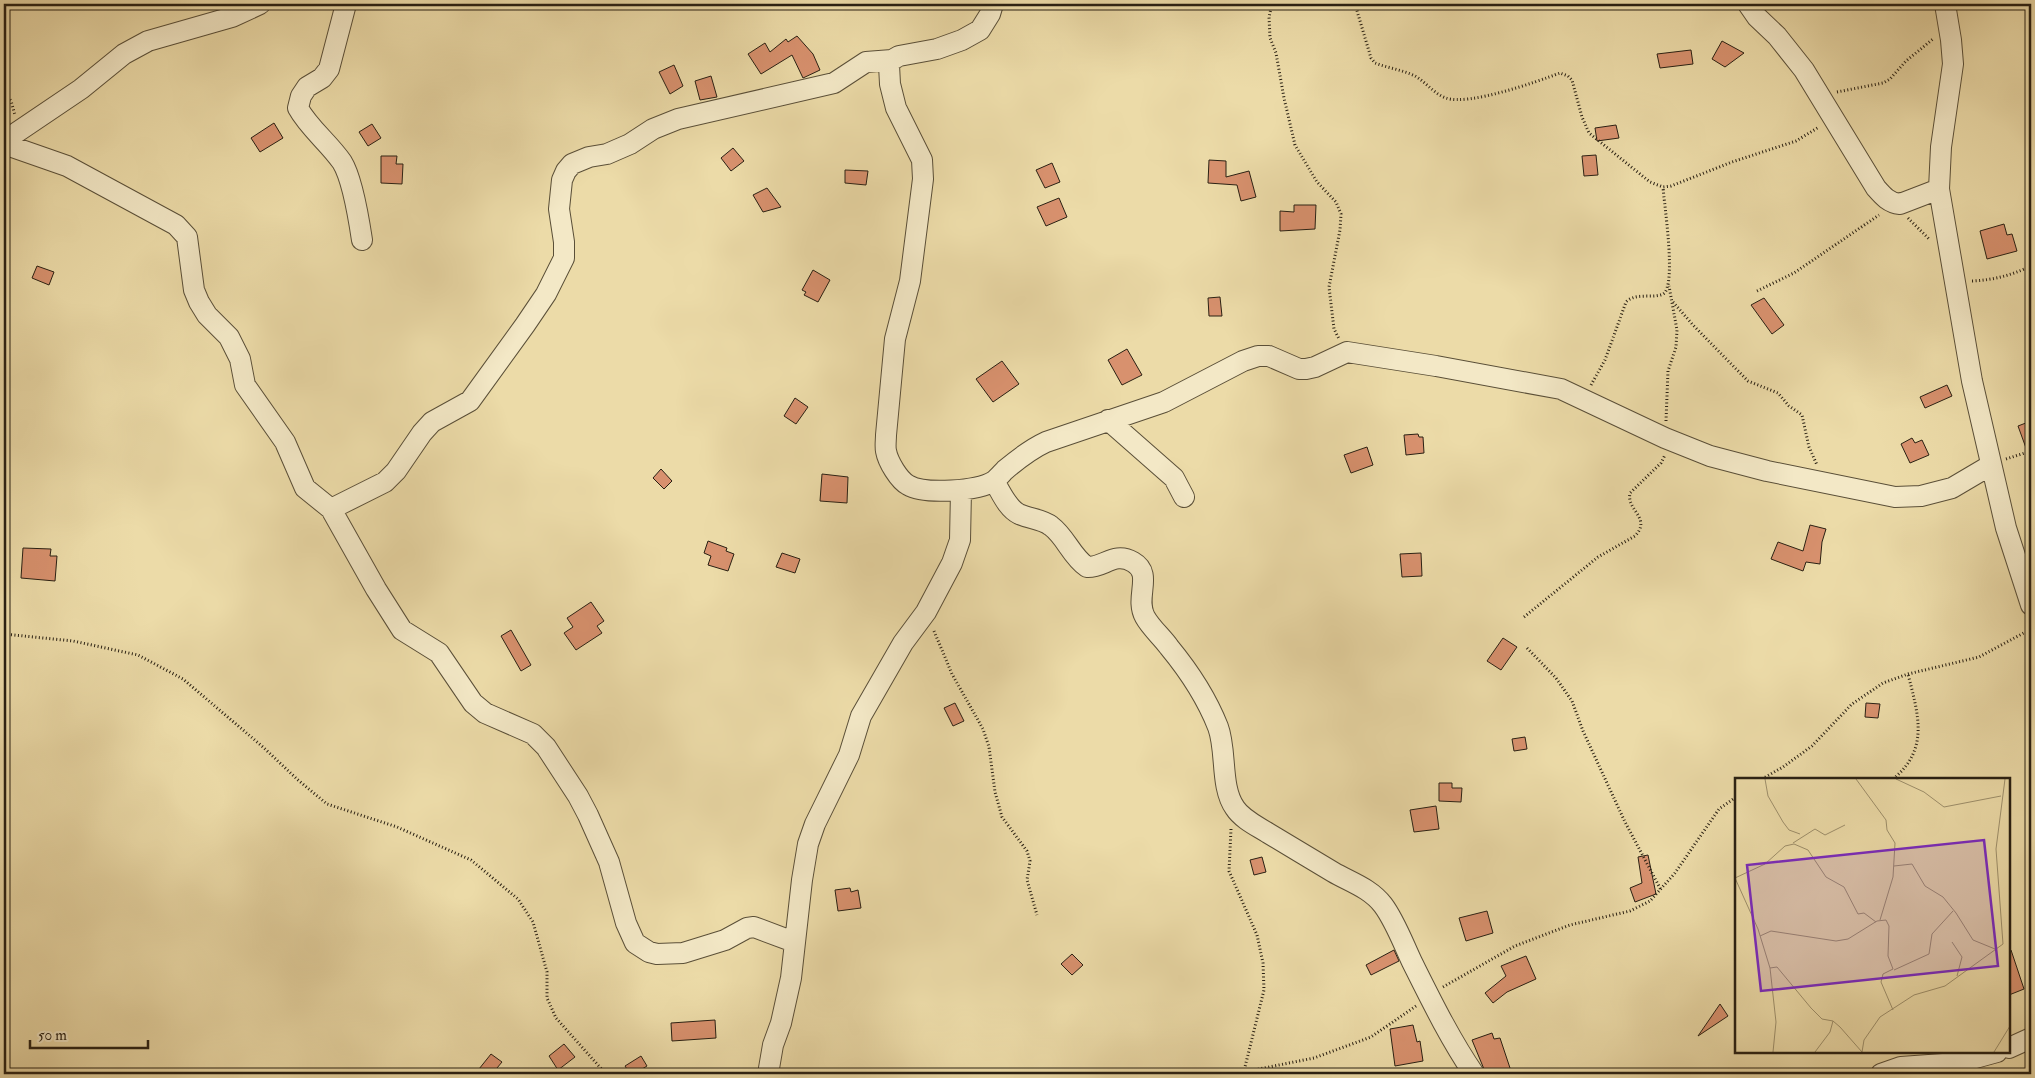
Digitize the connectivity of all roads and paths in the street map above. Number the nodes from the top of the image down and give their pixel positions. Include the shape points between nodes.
1 (260, 4) edge
2 (346, 4) edge
3 (993, 4) edge
4 (1272, 4) edge
5 (1355, 4) edge
6 (1748, 4) edge
7 (1946, 11) edge
8 (892, 60) junction
9 (4, 91) edge
10 (1821, 95) junction
11 (1833, 119) junction
12 (9, 139) edge
13 (1663, 187) junction
14 (1939, 189) junction
15 (1893, 204) junction
16 (362, 240) dead end
17 (1932, 242) dead end
18 (2031, 266) edge
19 (1954, 282) junction
20 (1669, 286) junction
21 (1757, 291) dead end
22 (1673, 302) junction
23 (1347, 352) junction
24 (1585, 399) junction
25 (1108, 420) junction
26 (1669, 439) junction
27 (2031, 451) edge
28 (1992, 465) junction
29 (994, 481) junction
30 (1825, 482) junction
31 (961, 491) junction
32 (1184, 497) dead end
33 (330, 509) junction
34 (2031, 604) edge
35 (926, 612) junction
36 (1524, 618) dead end
37 (2031, 630) edge
38 (4, 634) edge
39 (1527, 648) dead end
40 (1908, 674) junction
41 (1764, 778) edge
42 (1894, 778) edge
43 (1735, 798) edge
44 (1235, 809) junction
45 (1661, 890) junction
46 (1036, 915) dead end
47 (794, 942) junction
48 (1428, 996) junction
49 (2031, 1038) edge
50 (2010, 1048) edge
51 (1993, 1053) edge
52 (1244, 1071) junction
53 (606, 1074) edge
54 (768, 1074) edge
55 (1234, 1074) edge
56 (1474, 1074) edge
57 (1881, 1074) edge

1 - 12 street via 232,17 148,42 124,54 81,89
2 - 16 street via 329,69 322,78 307,87 298,108 343,164 356,203
3 - 8 street via 980,30 962,40
4 - 23 path via 1270,38 1295,144 1341,214 1329,287 1334,329
5 - 13 path via 1375,63 1412,75 1447,99 1513,90 1560,73 1568,76 1589,133 1650,182
6 - 10 street via 1777,36
7 - 10 path via 1939,32 1890,79 1872,86
7 - 14 street via 1953,64 1941,147
8 - 31 street via 890,84 896,108 922,160 923,179 910,281 896,339 886,451 895,470 908,485 921,489
8 - 33 street via 866,62 834,83 678,119 608,154 572,164 562,180 559,209 564,258 546,294 525,325 470,401 432,422 385,482
9 - 12 path via 11,101
10 - 11 street
11 - 13 path via 1796,140
11 - 15 street via 1876,188
12 - 33 street via 67,166 176,225 187,237 194,290 199,302 229,337 240,359 245,384 285,442 305,488
13 - 20 path
14 - 15 street
14 - 19 street
15 - 17 path
15 - 21 path via 1794,273
18 - 19 path via 1989,280
19 - 28 street via 1972,381
20 - 22 path
20 - 24 path via 1662,295 1630,298 1626,302 1605,360
22 - 26 path via 1677,330 1676,347 1668,371
22 - 30 path via 1748,381 1778,393 1802,415 1809,447
23 - 24 street via 1561,389
23 - 25 street via 1306,369 1269,356 1258,356 1164,402
24 - 26 street
25 - 29 street via 1030,449
25 - 32 street via 1174,478
26 - 30 street via 1710,456
26 - 36 path via 1660,463 1630,493 1631,503 1640,518 1639,531 1635,536 1598,556
27 - 28 path
28 - 30 street via 1952,488 1921,496 1895,497
28 - 34 street via 2006,528
29 - 31 street
29 - 44 street via 1008,505 1017,513 1052,527 1086,566 1120,558 1134,562 1140,568 1143,573 1140,599 1145,617 1192,679 1219,729 1229,796
31 - 35 street via 960,540 952,563
33 - 47 street via 402,630 439,654 473,703 485,713 533,734 546,747 588,815 608,862 635,943 657,954 682,952 725,940 754,927
35 - 46 path via 952,674 990,747 995,792 1002,817 1027,851 1030,861 1027,880
35 - 47 street via 903,643 861,716 849,755 815,824 808,844
37 - 40 path via 1979,657
38 - 53 path via 73,640 138,655 183,679 327,804 398,827 472,860 518,899 533,922 547,972 547,998 556,1018
39 - 45 path via 1556,678 1572,701 1583,731
40 - 41 path via 1883,683 1852,704 1812,746
40 - 42 path via 1919,726 1917,745 1903,771
43 - 45 path via 1719,809
44 - 48 street via 1334,873 1369,891 1391,919
44 - 52 path via 1229,871 1257,935 1264,963 1264,990
45 - 48 path via 1650,901 1630,911 1570,925 1515,946
47 - 54 street via 792,978
48 - 52 path via 1371,1037 1314,1058
48 - 56 street
49 - 50 street
51 - 57 street via 1957,1063 1901,1067
52 - 55 path

